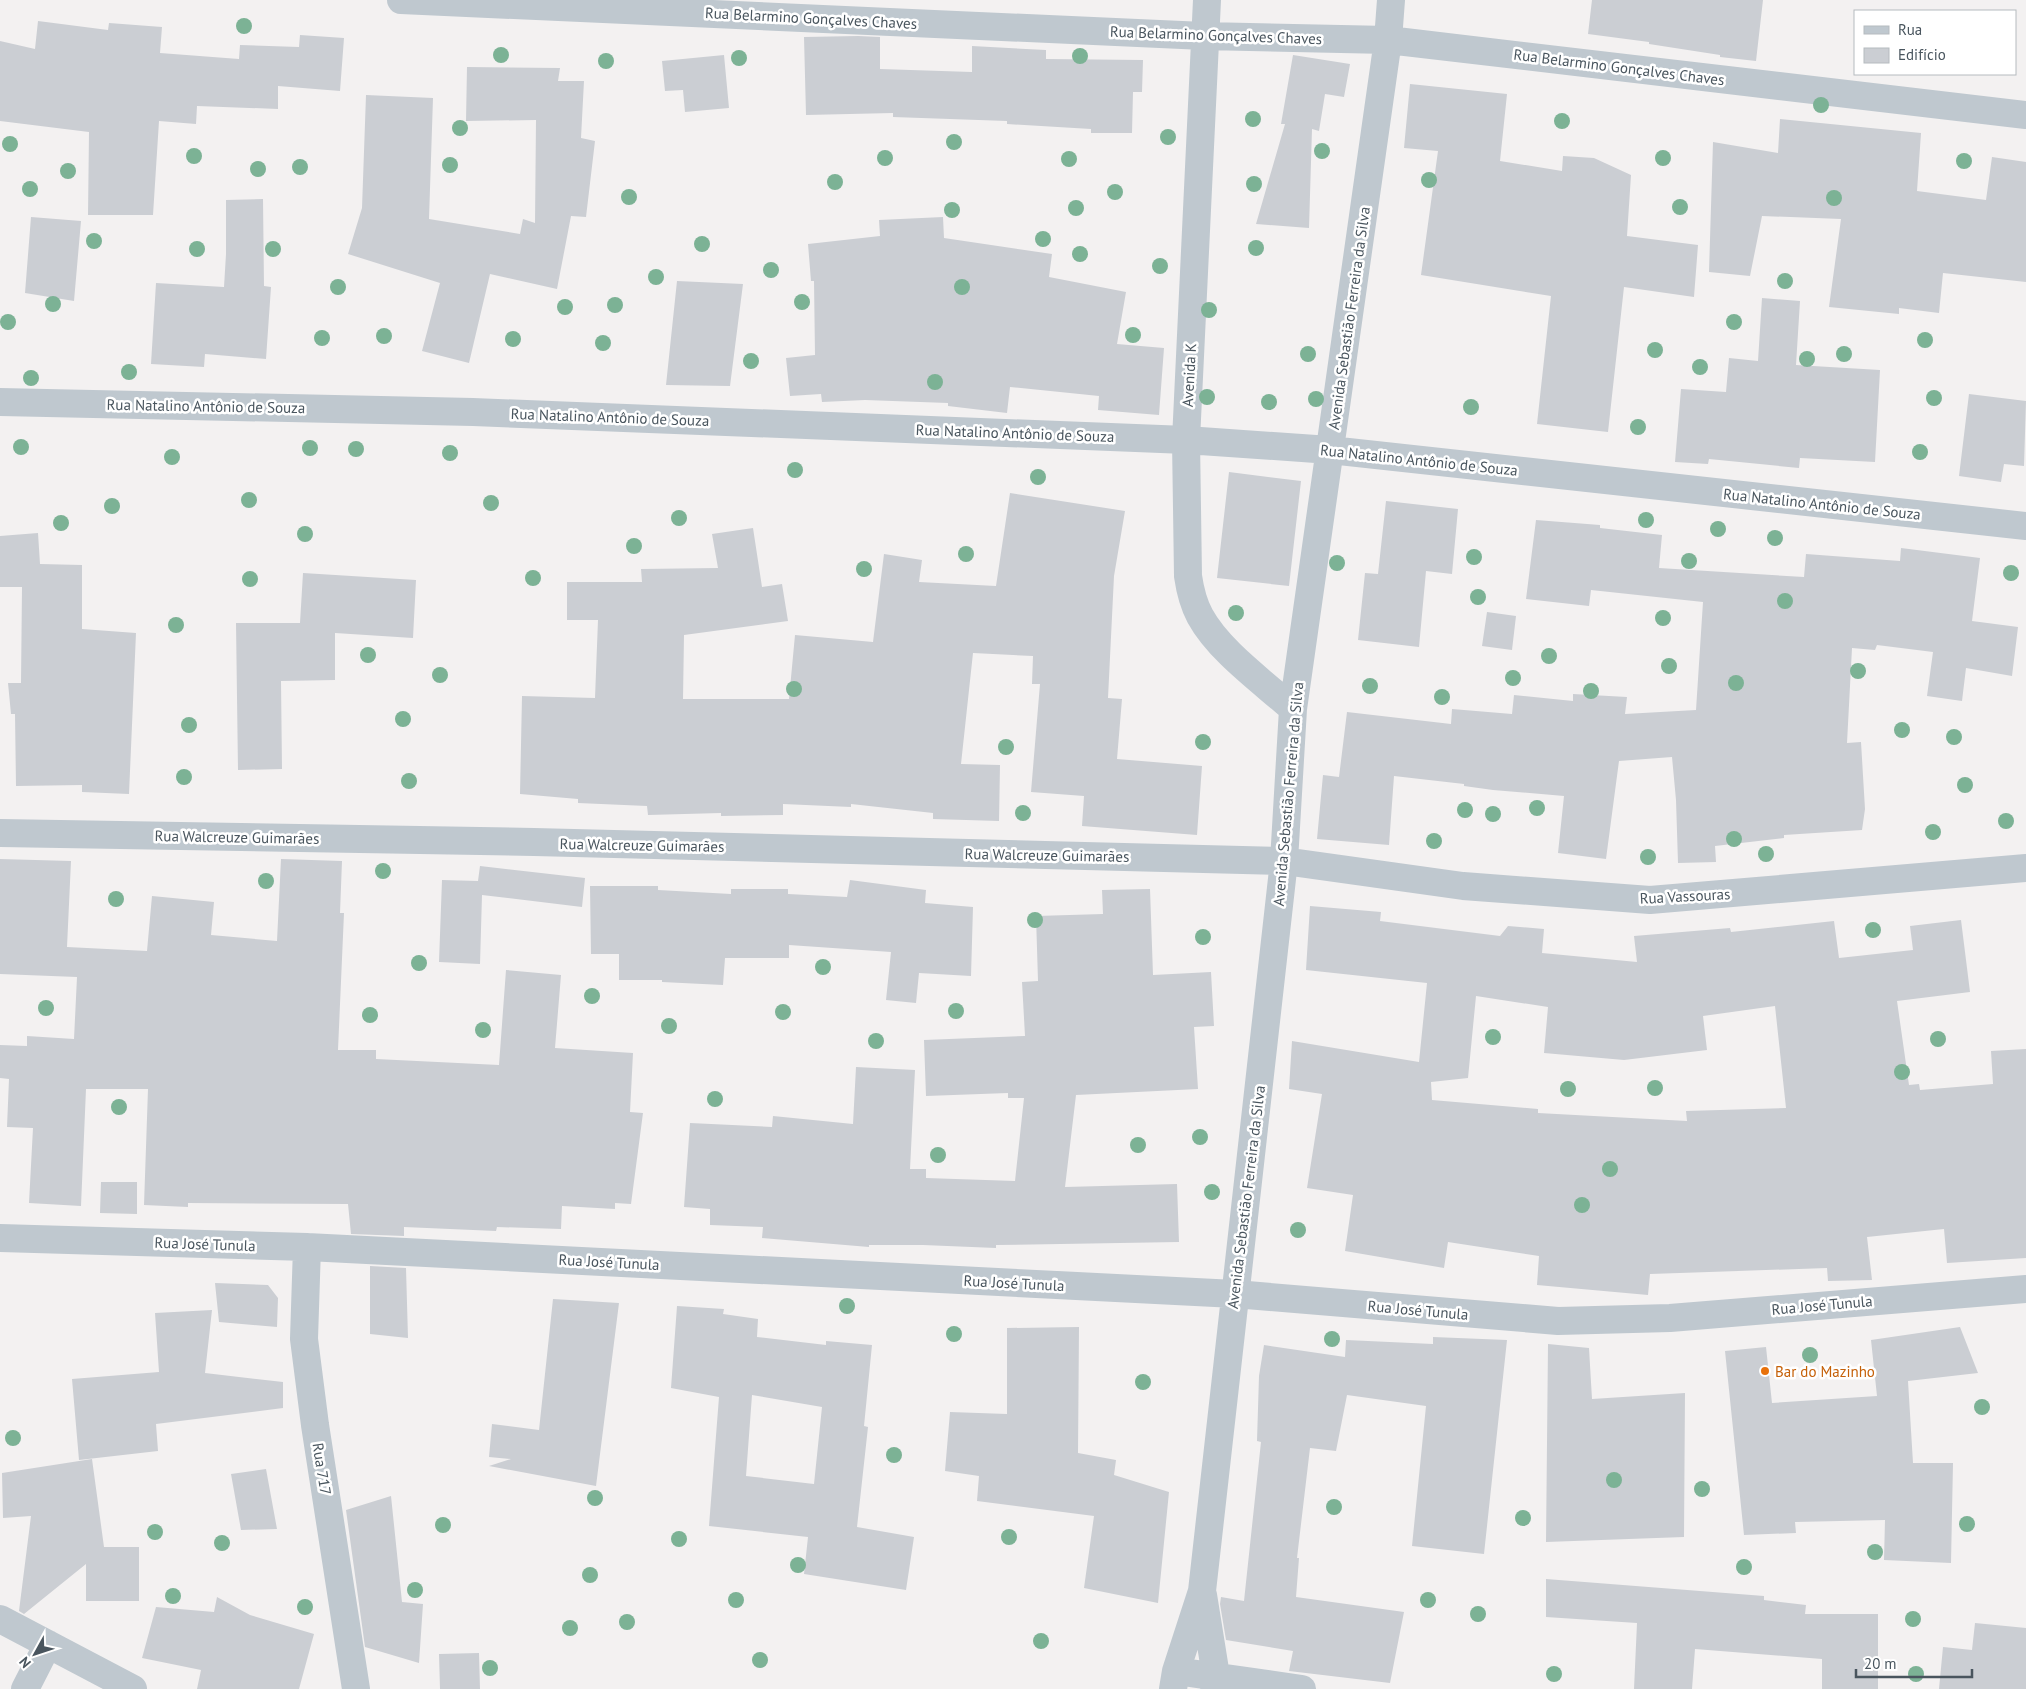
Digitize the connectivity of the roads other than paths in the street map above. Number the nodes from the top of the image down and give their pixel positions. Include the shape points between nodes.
1 (402, 0) edge
2 (1207, 0) edge
3 (1391, 0) edge
4 (1204, 36) junction
5 (1388, 40) junction
6 (2026, 115) edge
7 (0, 402) edge
8 (1186, 440) junction
9 (1330, 450) junction
10 (2026, 526) edge
11 (1293, 709) junction
12 (0, 833) edge
13 (1284, 861) junction
14 (2026, 868) edge
15 (0, 1238) edge
16 (308, 1248) junction
17 (2026, 1289) edge
18 (1235, 1294) junction
19 (1202, 1591) junction
20 (0, 1619) edge
21 (48, 1644) junction
22 (1175, 1680) edge
23 (1215, 1683) edge
24 (25, 1689) edge
25 (133, 1689) edge
26 (356, 1689) edge
27 (1302, 1689) edge

1 - 4 street, Rua Belarmino Gonçalves Chaves
2 - 4 street, Avenida K
3 - 5 street, Avenida Sebastião Ferreira da Silva
4 - 5 street, Rua Belarmino Gonçalves Chaves
4 - 8 street, Avenida K
5 - 6 street, Rua Belarmino Gonçalves Chaves
5 - 9 street, Avenida Sebastião Ferreira da Silva
7 - 8 street, Rua Natalino Antônio de Souza via 473,412
8 - 9 street, Rua Natalino Antônio de Souza
8 - 11 street, Avenida K via 1187,552 1192,597 1200,617 1213,634
9 - 10 street, Rua Natalino Antônio de Souza
9 - 11 street, Avenida Sebastião Ferreira da Silva
11 - 13 street, Avenida Sebastião Ferreira da Silva
12 - 13 street, Rua Walcreuze Guimarães
13 - 14 street, Rua Vassouras via 1463,886 1650,900
13 - 18 street, Avenida Sebastião Ferreira da Silva
15 - 16 street, Rua José Tunula
16 - 18 street, Rua José Tunula
16 - 26 street, Rua 717 via 304,1339
17 - 18 street, Rua José Tunula via 1670,1318 1558,1320
18 - 19 street, Avenida Sebastião Ferreira da Silva
19 - 22 street, Avenida Sebastião Ferreira da Silva
19 - 23 street, Avenida Sebastião Ferreira da Silva
20 - 21 street
21 - 24 street
21 - 25 street
22 - 23 street
23 - 27 street

